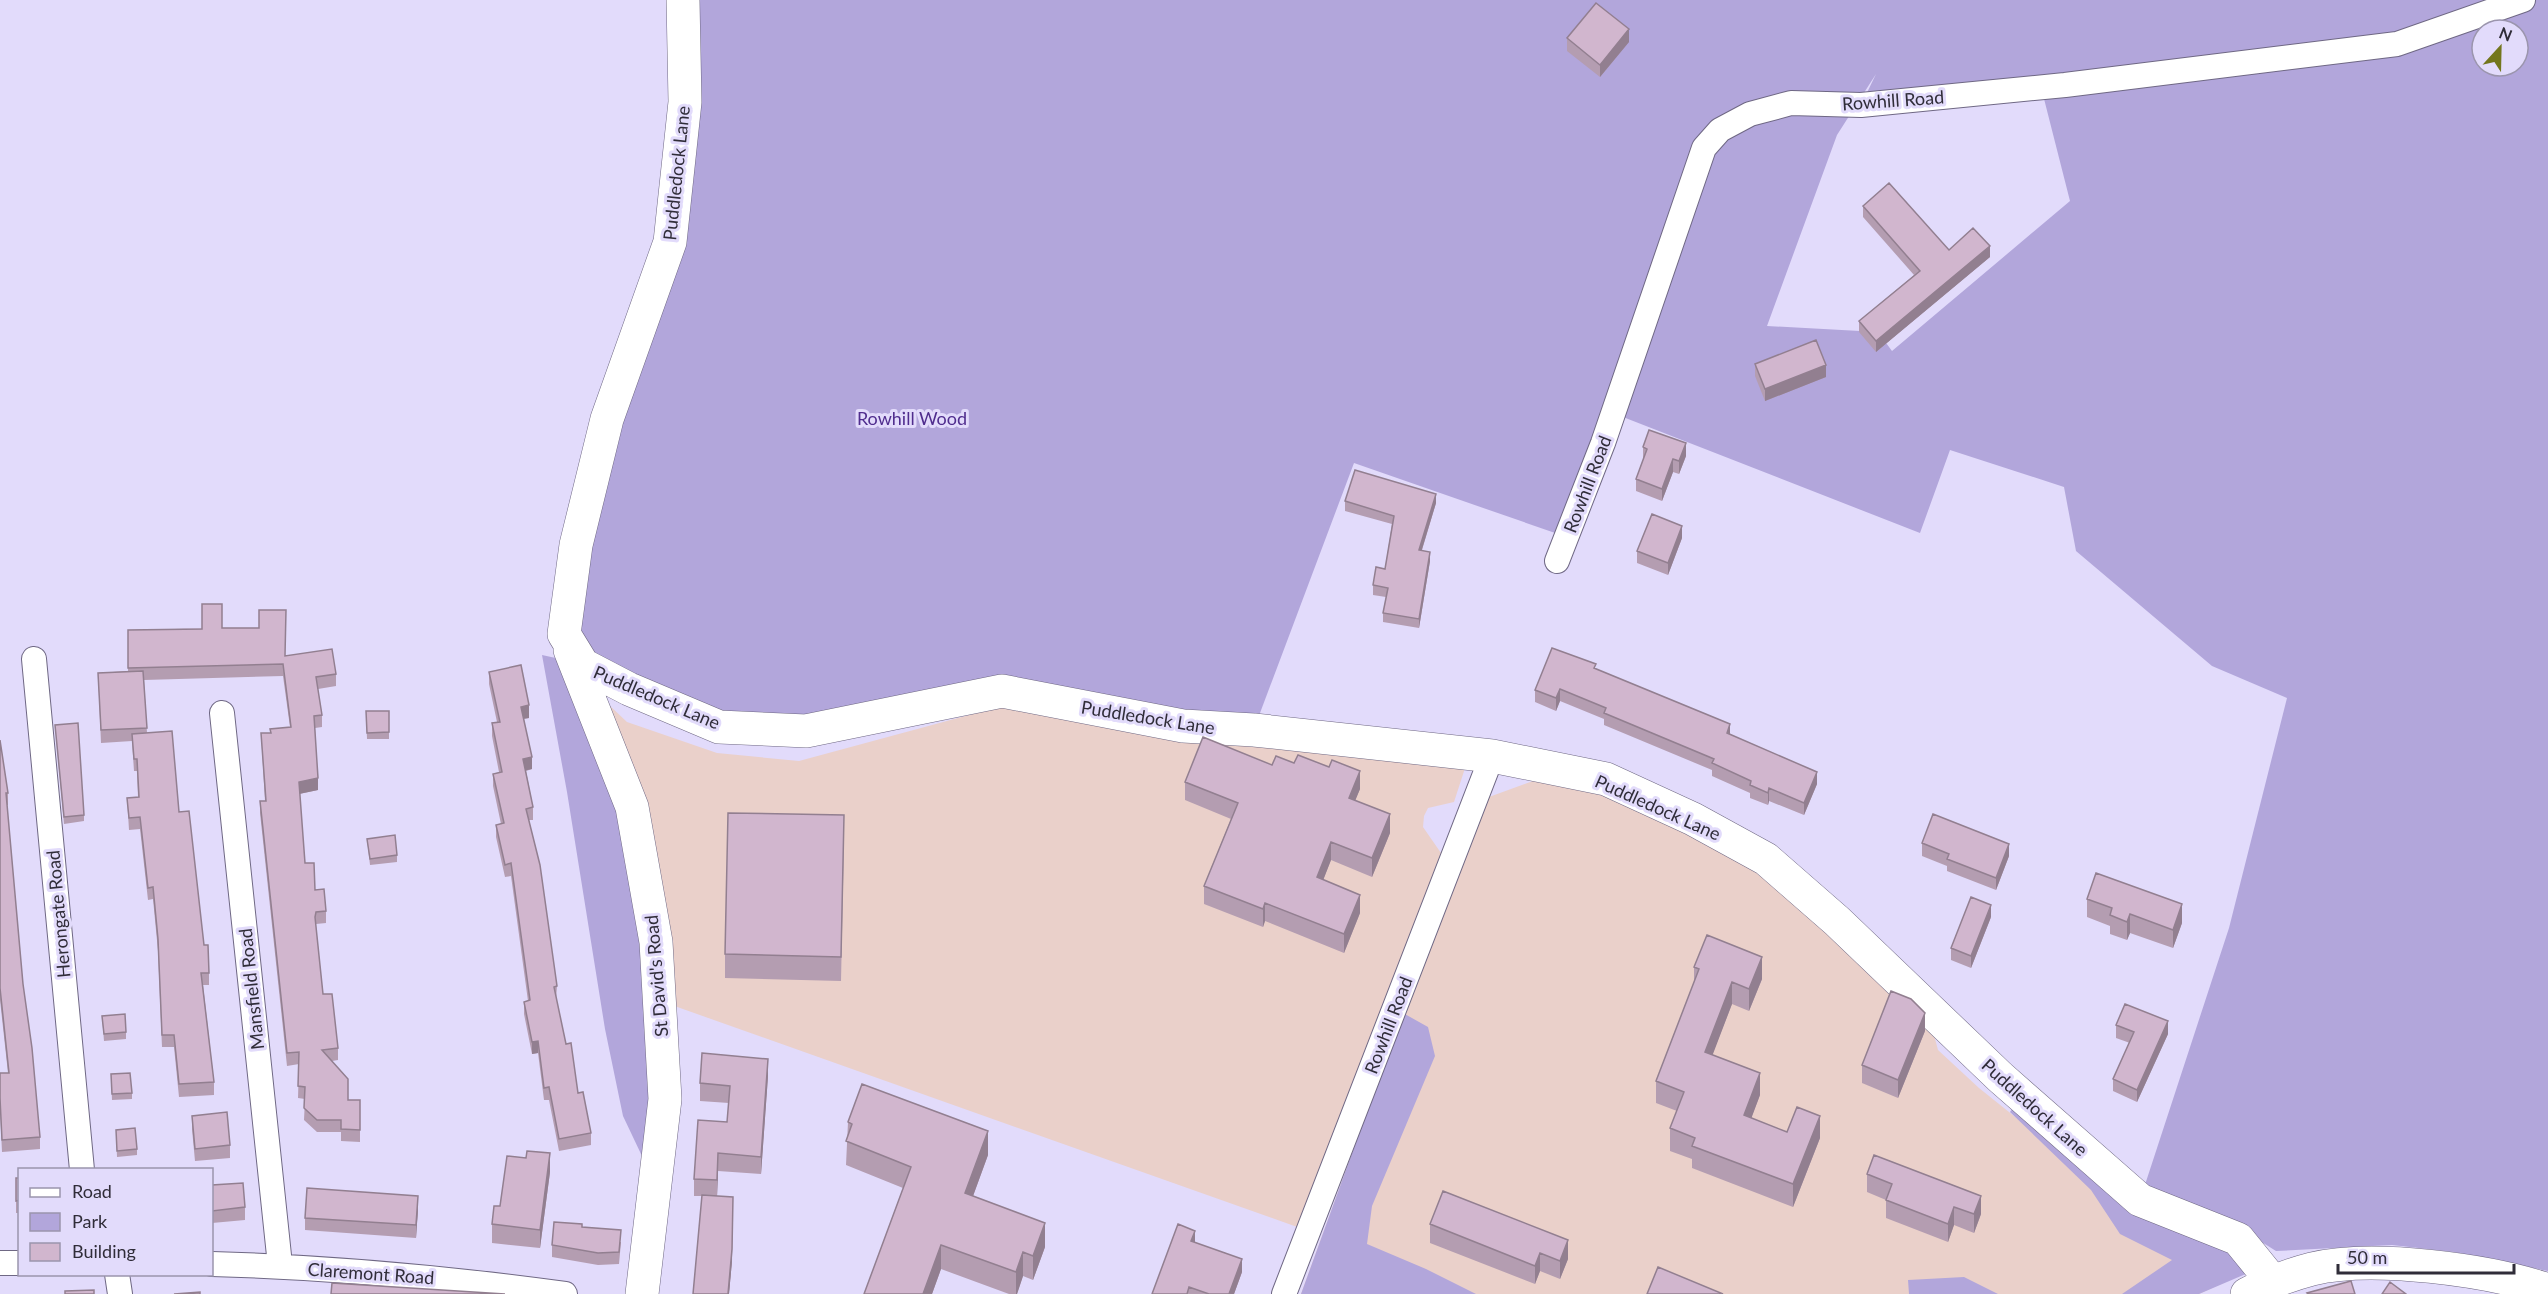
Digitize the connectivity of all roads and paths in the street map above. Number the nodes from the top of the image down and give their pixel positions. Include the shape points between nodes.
1 (683, 0) edge
2 (2523, 0) edge
3 (1557, 561) dead end
4 (564, 634) junction
5 (34, 659) dead end
6 (222, 713) dead end
7 (1492, 756) junction
8 (82, 1168) edge
9 (0, 1263) edge
10 (18, 1263) edge
11 (213, 1264) edge
12 (280, 1265) junction
13 (117, 1276) edge
14 (2266, 1290) edge
15 (2548, 1290) edge
16 (120, 1294) edge
17 (565, 1294) edge
18 (642, 1294) edge
19 (1284, 1294) edge

1 - 4 street, Puddledock Lane via 685,102 670,242 607,419 576,545
2 - 3 street, Rowhill Road via 2397,44 2065,85 1861,105 1791,103 1750,114 1720,130 1704,148 1603,443
4 - 7 street, Puddledock Lane via 583,665 719,727 806,731 1002,691 1183,726
4 - 18 street, St David's Road via 632,807 656,942 665,1099
5 - 8 street, Herongate Road
6 - 12 street, Mansfield Road
7 - 14 street, Puddledock Lane via 1606,779 1693,819 1766,859 1837,921 2000,1077 2140,1200 2238,1239
7 - 19 street, Rowhill Road
9 - 10 street
11 - 12 street, Claremont Road
12 - 17 street, Claremont Road via 464,1280
13 - 16 street
14 - 15 street via 2314,1268 2363,1264 2444,1268 2521,1281

